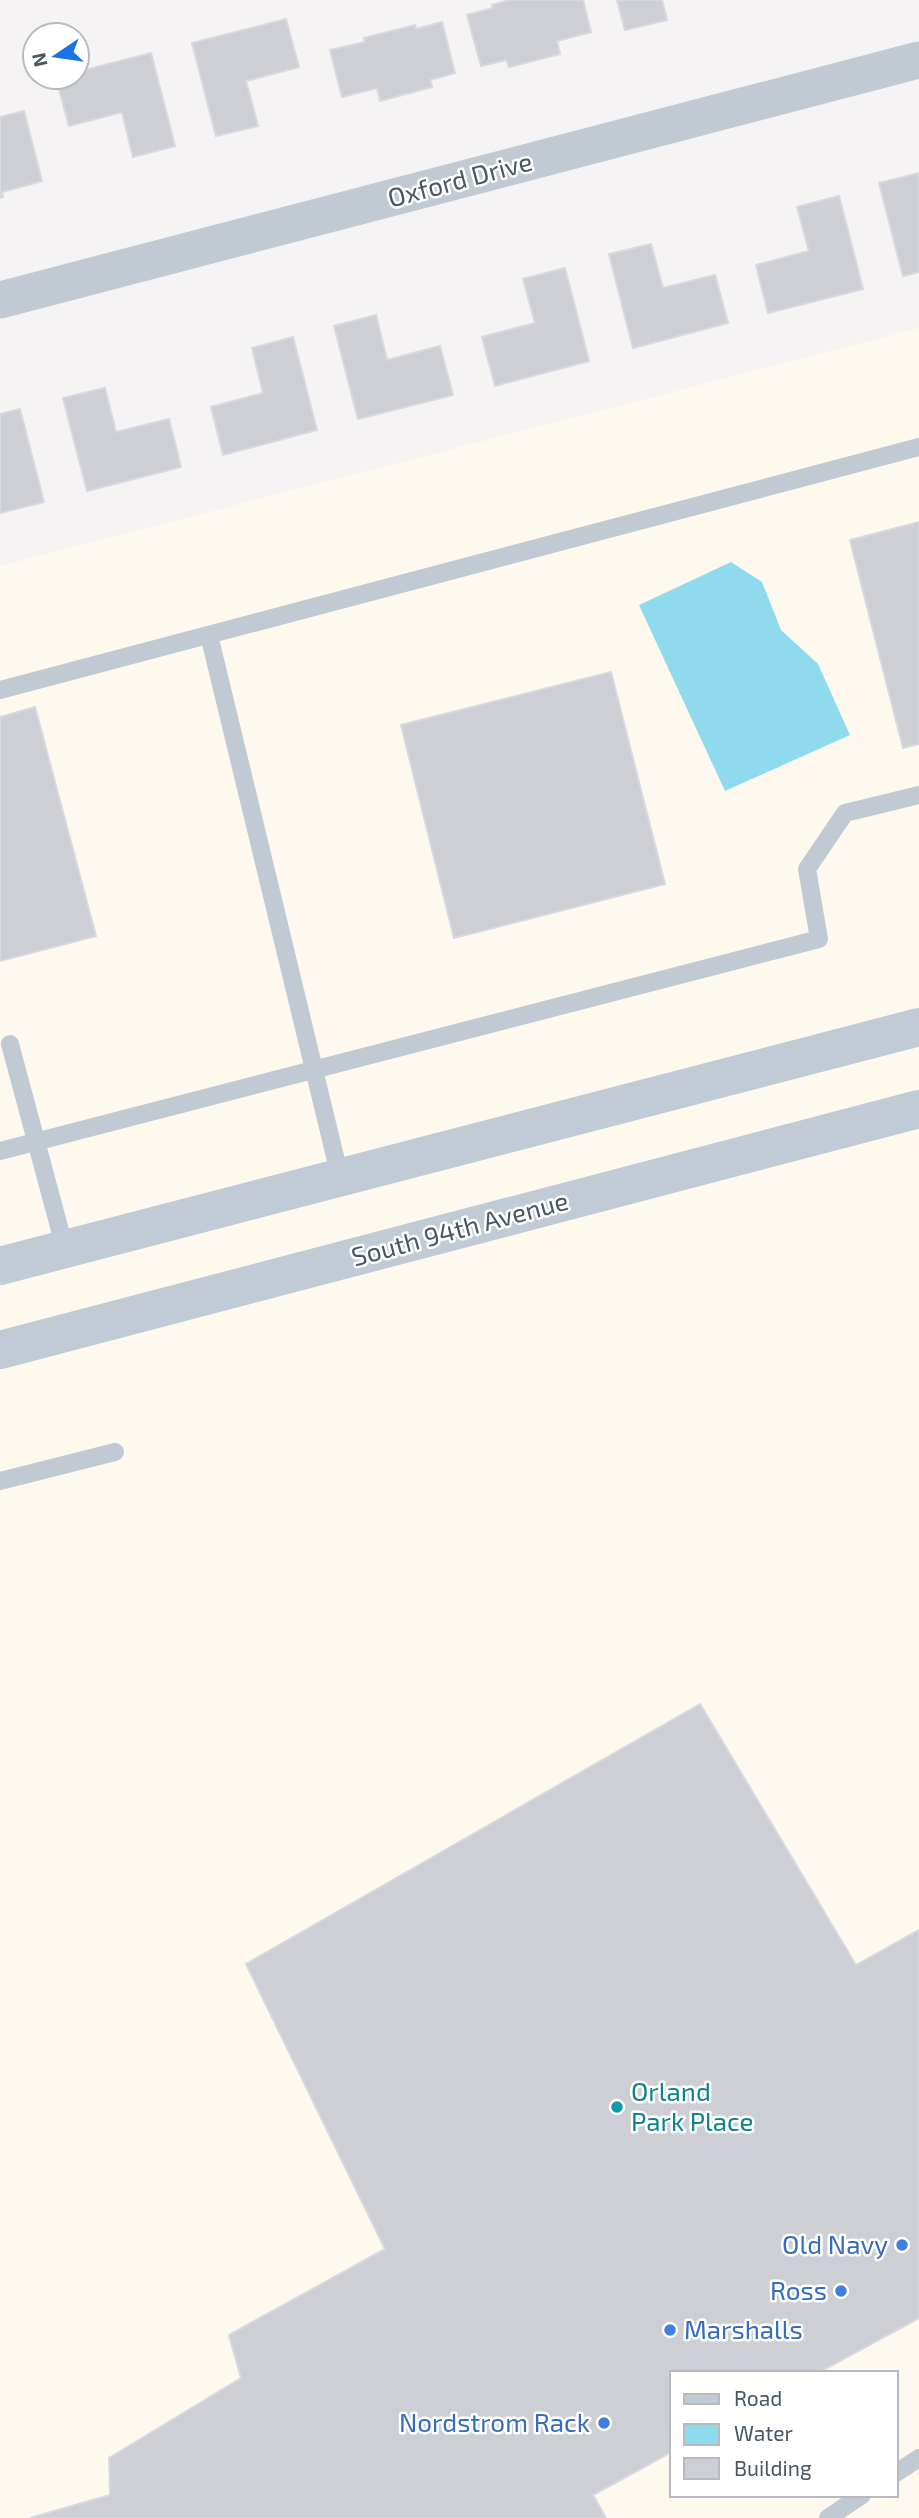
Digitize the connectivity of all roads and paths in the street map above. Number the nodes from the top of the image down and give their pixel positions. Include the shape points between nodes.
1 (919, 60) edge
2 (0, 300) edge
3 (919, 447) edge
4 (209, 635) junction
5 (0, 691) edge
6 (919, 795) edge
7 (919, 1027) edge
8 (10, 1044) dead end
9 (314, 1070) junction
10 (919, 1109) edge
11 (36, 1142) junction
12 (0, 1151) edge
13 (341, 1177) junction
14 (65, 1249) junction
15 (0, 1266) edge
16 (0, 1349) edge
17 (116, 1452) dead end
18 (0, 1481) edge
19 (919, 2458) edge
20 (898, 2472) edge
21 (859, 2497) edge
22 (828, 2518) edge

1 - 2 street, Oxford Drive
3 - 4 lane
4 - 5 lane
4 - 9 lane
6 - 9 lane via 845,813 807,869 819,939
7 - 13 street
8 - 11 lane
9 - 11 lane
9 - 13 lane
10 - 16 street, South 94th Avenue
11 - 12 lane
11 - 14 lane
13 - 14 street
14 - 15 street
17 - 18 lane
19 - 20 lane
21 - 22 lane

